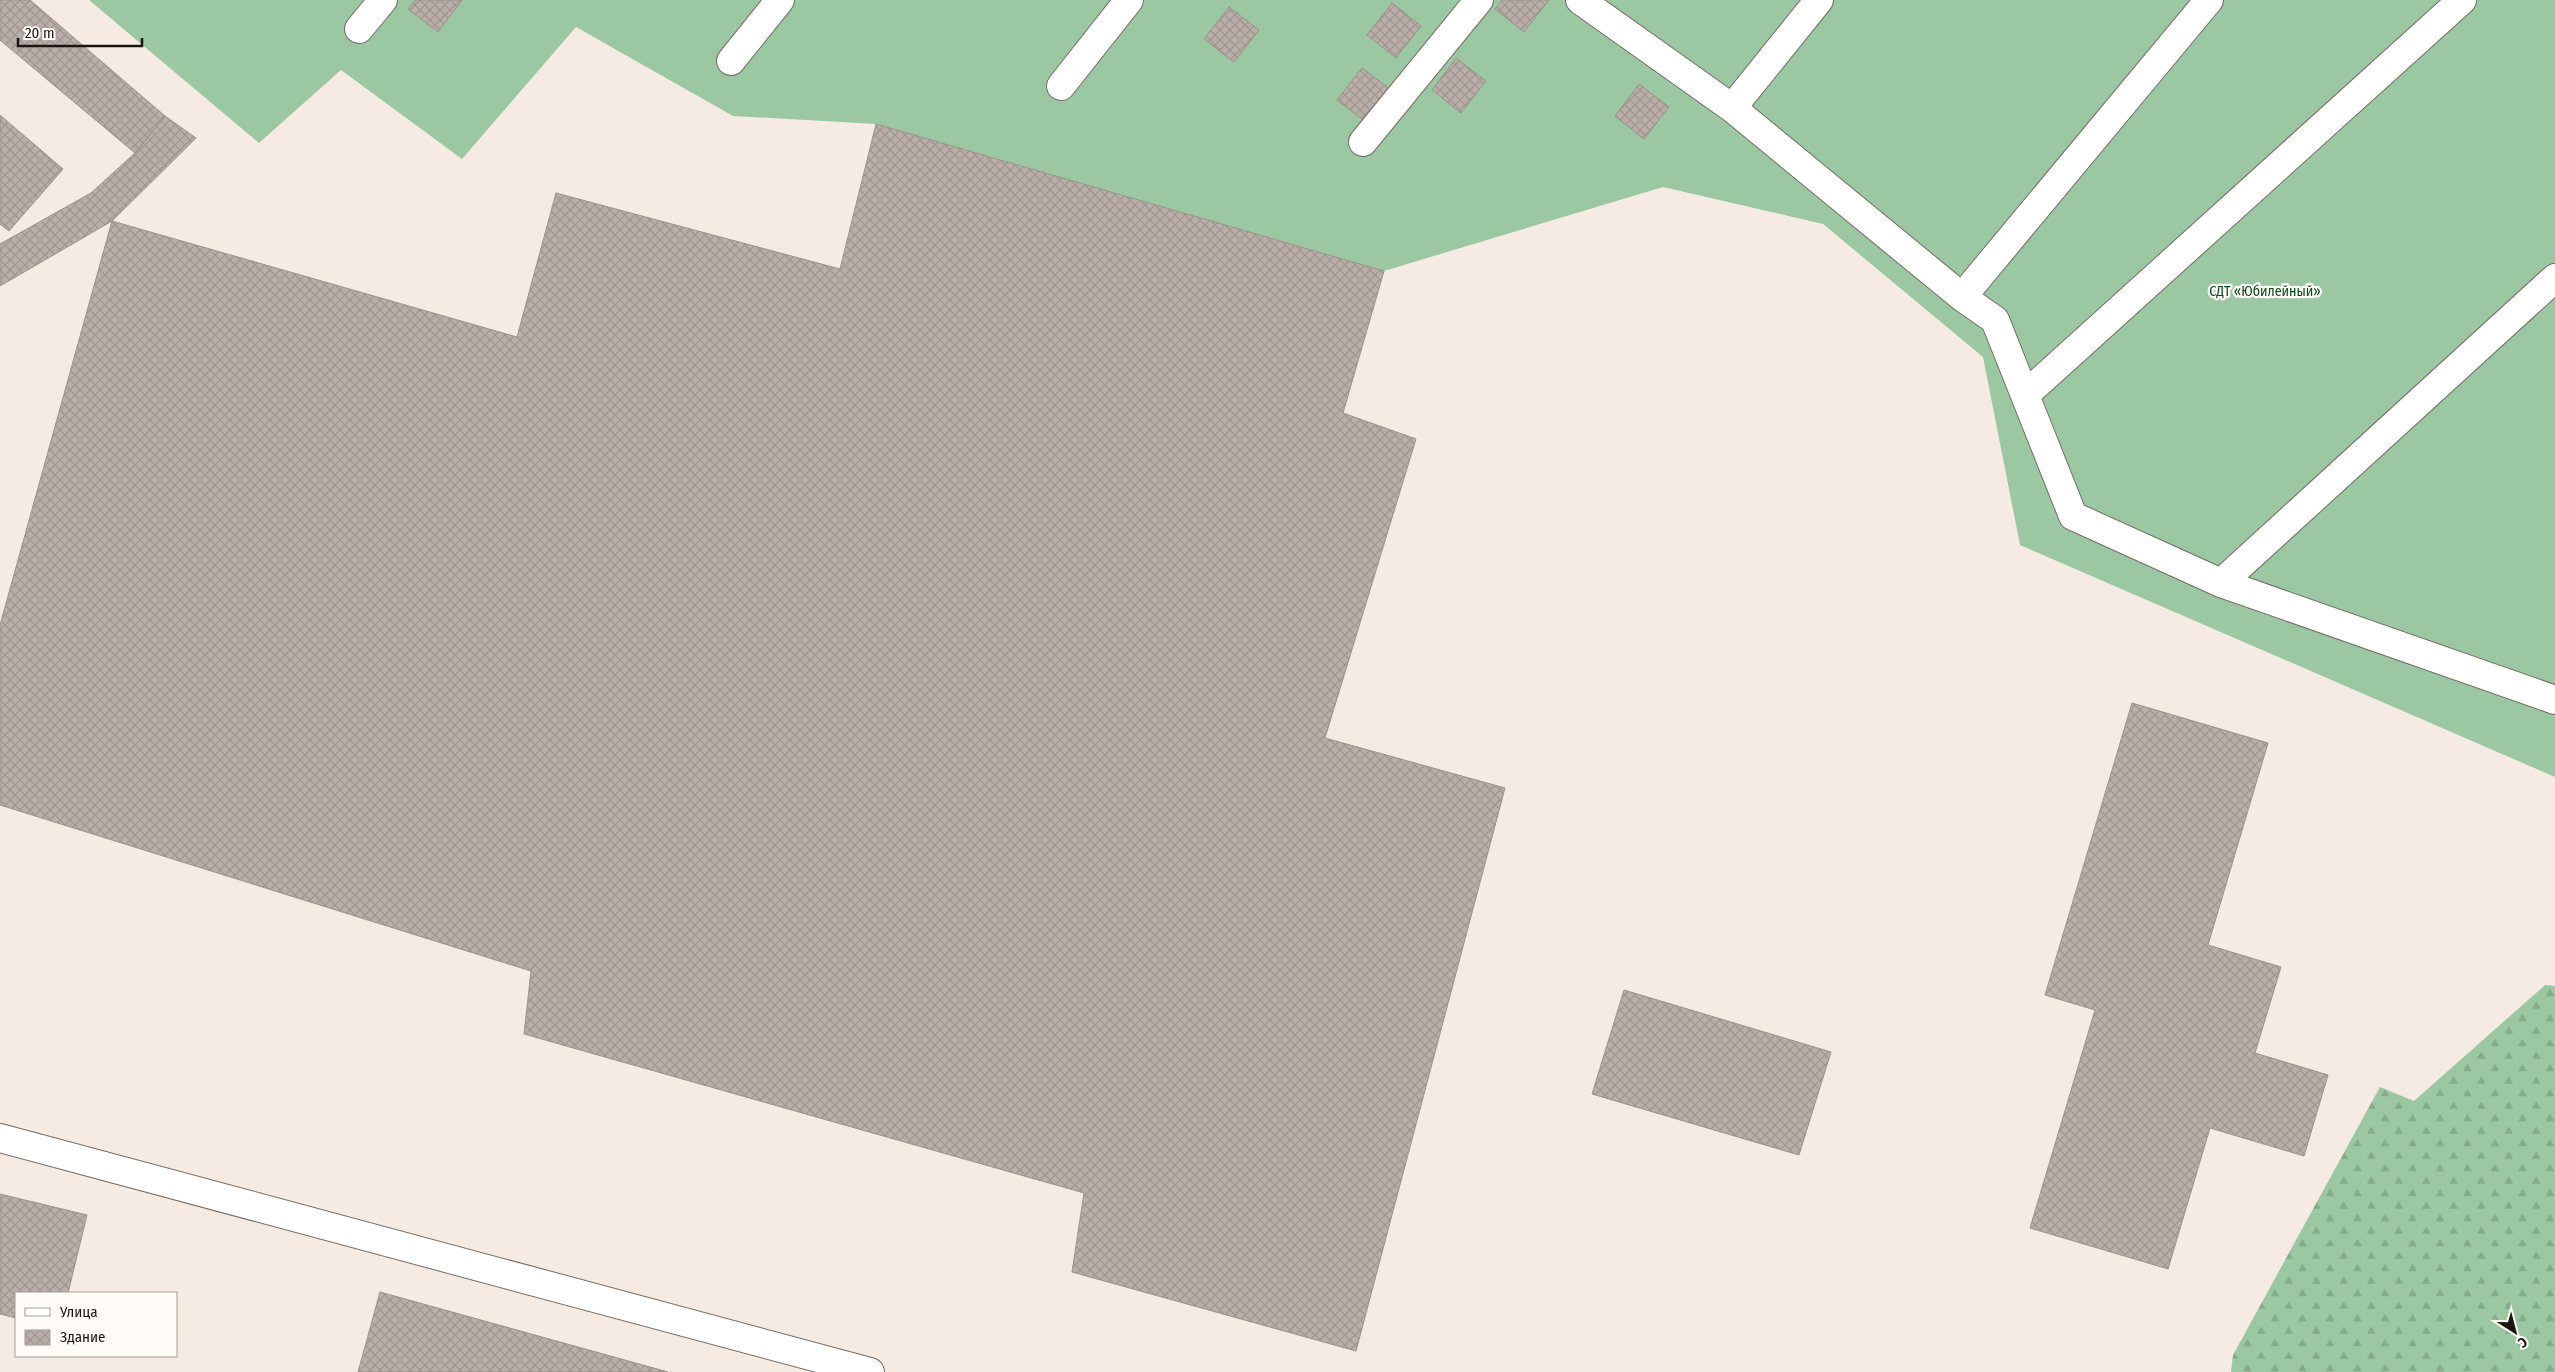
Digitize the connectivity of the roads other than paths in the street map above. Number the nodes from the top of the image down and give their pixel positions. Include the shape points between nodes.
1 (383, 0) edge
2 (780, 0) edge
3 (1129, 0) edge
4 (1479, 0) edge
5 (1580, 0) edge
6 (1819, 0) edge
7 (2209, 0) edge
8 (2462, 0) edge
9 (359, 29) dead end
10 (731, 61) dead end
11 (1061, 86) dead end
12 (1732, 108) junction
13 (1363, 142) dead end
14 (2555, 278) edge
15 (1962, 297) junction
16 (2025, 395) junction
17 (2221, 583) junction
18 (2555, 700) edge
19 (0, 1138) edge
20 (870, 1372) edge

1 - 9 street
2 - 10 street
3 - 11 street
4 - 13 street
5 - 12 street
6 - 12 street
7 - 15 street
8 - 16 street
12 - 15 street
14 - 17 street
15 - 16 street via 1995,320
16 - 17 street via 2073,516
17 - 18 street
19 - 20 street

